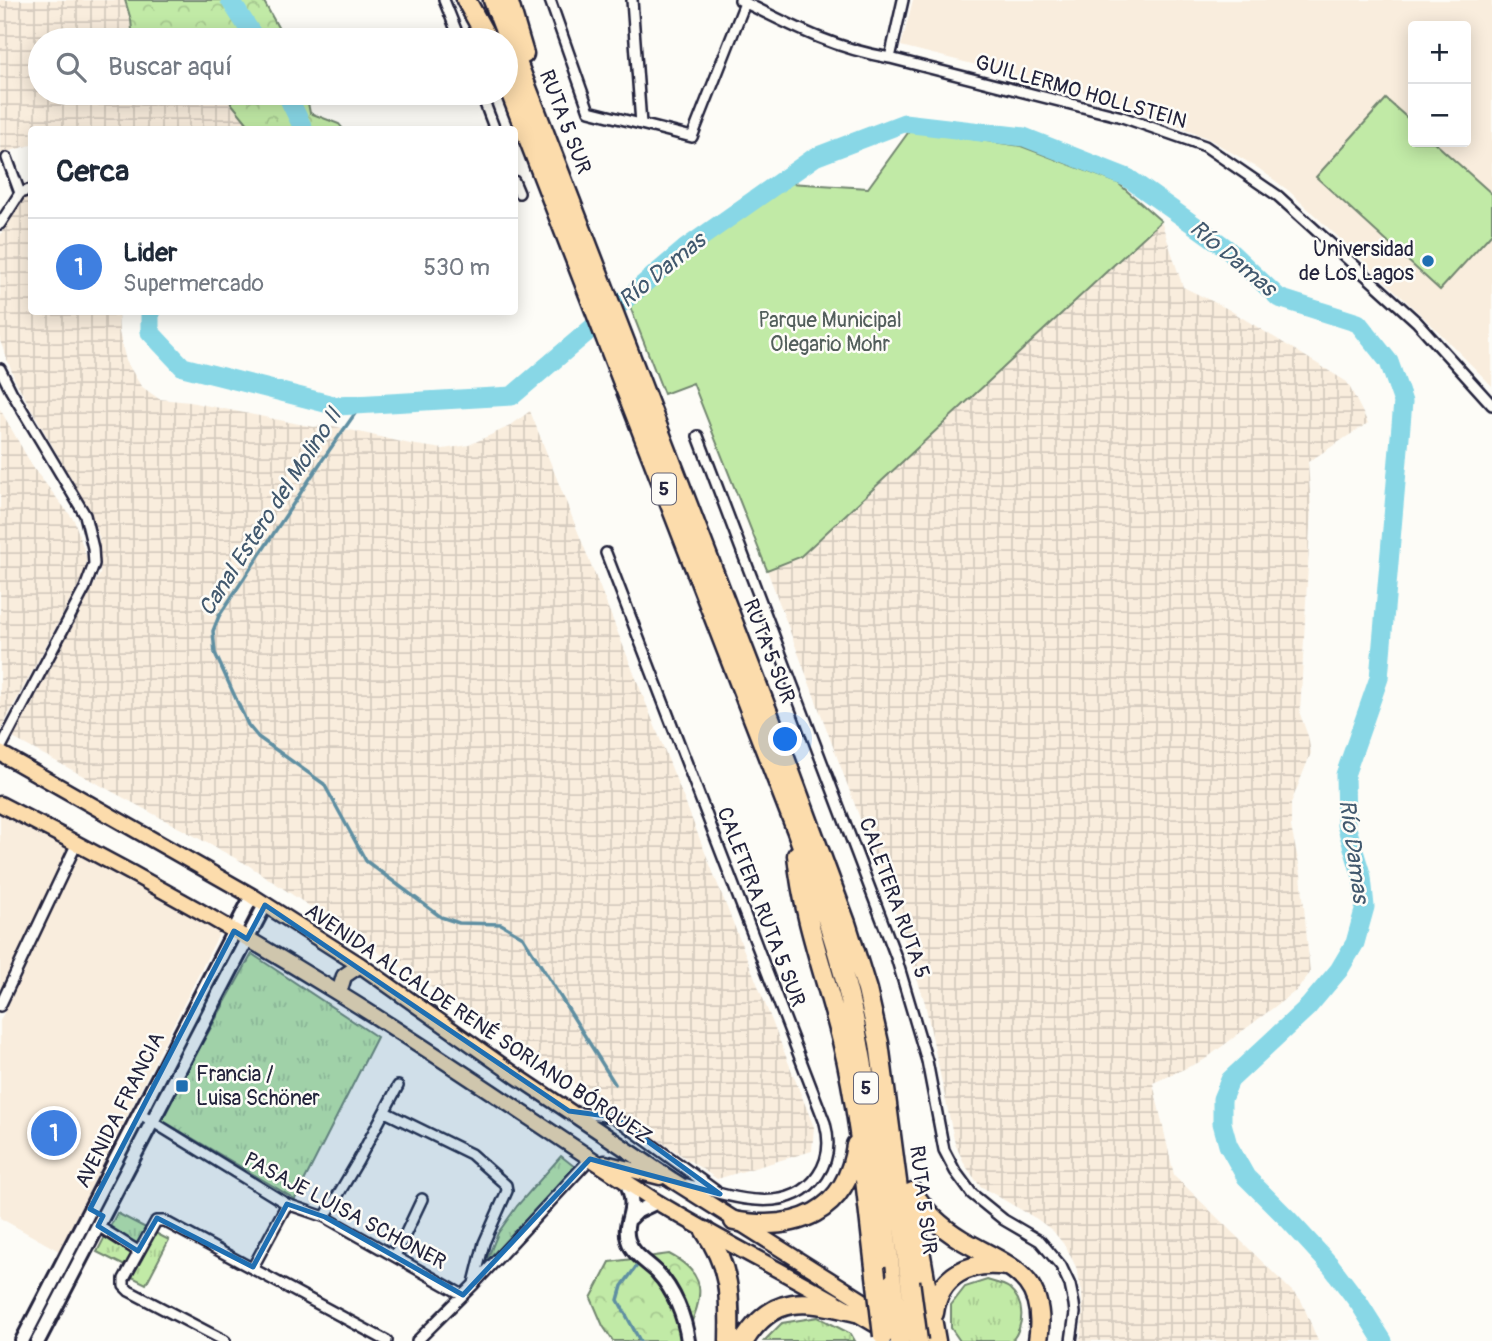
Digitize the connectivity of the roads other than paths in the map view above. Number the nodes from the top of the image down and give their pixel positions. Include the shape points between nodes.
1 (444, 0) edge
2 (466, 0) edge
3 (474, 0) edge
4 (493, 0) edge
5 (508, 0) edge
6 (550, 0) edge
7 (632, 0) edge
8 (902, 0) edge
9 (743, 1) edge
10 (455, 28) edge
11 (482, 28) edge
12 (484, 28) edge
13 (504, 28) edge
14 (517, 28) edge
15 (518, 32) edge
16 (890, 58) junction
17 (518, 64) edge
18 (533, 102) junction
19 (486, 105) edge
20 (517, 105) edge
21 (641, 124) junction
22 (493, 126) edge
23 (7, 158) dead end
24 (28, 190) edge
25 (20, 193) junction
26 (0, 224) edge
27 (591, 274) junction
28 (0, 369) edge
29 (631, 379) junction
30 (1492, 405) edge
31 (698, 436) dead end
32 (606, 553) dead end
33 (0, 751) edge
34 (0, 804) edge
35 (796, 829) junction
36 (78, 843) junction
37 (252, 897) junction
38 (265, 905) junction
39 (234, 931) junction
40 (247, 939) junction
41 (360, 965) junction
42 (339, 993) junction
43 (0, 1006) edge
44 (883, 1070) junction
45 (398, 1086) dead end
46 (569, 1111) junction
47 (385, 1112) junction
48 (139, 1114) junction
49 (152, 1121) junction
50 (858, 1128) junction
51 (590, 1159) junction
52 (672, 1180) junction
53 (626, 1182) junction
54 (908, 1182) junction
55 (720, 1194) junction
56 (422, 1199) dead end
57 (657, 1202) junction
58 (286, 1204) junction
59 (90, 1209) junction
60 (325, 1217) junction
61 (631, 1218) junction
62 (734, 1221) junction
63 (98, 1225) junction
64 (82, 1226) junction
65 (705, 1231) junction
66 (138, 1251) junction
67 (395, 1256) junction
68 (253, 1267) junction
69 (1017, 1270) junction
70 (901, 1282) junction
71 (474, 1284) junction
72 (463, 1295) junction
73 (932, 1310) junction
74 (856, 1312) junction
75 (1038, 1337) edge
76 (899, 1338) edge
77 (22, 1341) edge
78 (38, 1341) edge
79 (225, 1341) edge
80 (387, 1341) edge
81 (416, 1341) edge
82 (688, 1341) edge
83 (729, 1341) edge
84 (744, 1341) edge
85 (926, 1341) edge
86 (936, 1341) edge
87 (1071, 1341) edge

1 - 10 street
2 - 11 highway
3 - 12 highway
4 - 13 highway, RUTA 5 SUR / 5
5 - 14 highway
6 - 21 street via 589,111
7 - 21 street
8 - 16 street
9 - 16 street, GUILLERMO HOLLSTEIN via 827,42
9 - 21 street via 692,137
15 - 18 highway
16 - 30 street, GUILLERMO HOLLSTEIN via 1122,117 1205,146 1288,205 1417,322
17 - 18 highway, RUTA 5 SUR / 5
18 - 27 highway, RUTA 5 SUR / 5
19 - 22 street
20 - 27 highway, RUTA 5 SUR / 5
23 - 25 street
24 - 25 street
25 - 26 street
27 - 29 highway, RUTA 5 SUR / 5
28 - 33 street via 85,514 94,564
29 - 35 highway, RUTA 5 SUR / 5
29 - 44 highway, RUTA 5 SUR / 5 via 846,923 867,990
31 - 87 street, CALETERA RUTA 5 via 897,957 927,1061 944,1150 972,1194 993,1213 1040,1241 1061,1266 1074,1304
32 - 55 street, CALETERA RUTA 5 SUR via 827,1131 824,1163 802,1191 785,1199 766,1200
33 - 37 main road, AVENIDA ALCALDE RENÉ SORIANO BÓRQUEZ
34 - 36 main road, AVENIDA ALCALDE RENÉ SORIANO BÓRQUEZ
35 - 50 highway via 803,896 842,1042
35 - 70 highway, RUTA 5 SUR / 5 via 830,926 854,1017
36 - 39 main road, AVENIDA ALCALDE RENÉ SORIANO BÓRQUEZ
36 - 43 street
37 - 38 main road, AVENIDA ALCALDE RENÉ SORIANO BÓRQUEZ
37 - 39 main road, AVENIDA FRANCIA
38 - 40 main road, AVENIDA FRANCIA
38 - 41 main road, AVENIDA ALCALDE RENÉ SORIANO BÓRQUEZ
39 - 40 main road, AVENIDA ALCALDE RENÉ SORIANO BÓRQUEZ
39 - 48 main road, AVENIDA FRANCIA
40 - 42 main road, AVENIDA ALCALDE RENÉ SORIANO BÓRQUEZ
40 - 49 main road, AVENIDA FRANCIA
41 - 42 main road via 344,976
41 - 46 main road, AVENIDA ALCALDE RENÉ SORIANO BÓRQUEZ
42 - 51 main road, AVENIDA ALCALDE RENÉ SORIANO BÓRQUEZ
44 - 54 highway
44 - 70 highway, RUTA 5 SUR / 5
45 - 47 street
46 - 52 main road, AVENIDA ALCALDE RENÉ SORIANO BÓRQUEZ
46 - 55 street, CALETERA RUTA 5 SUR via 614,1117
47 - 60 street
47 - 71 street via 471,1154 506,1185
48 - 49 street, PASAJE LUISA SCHONER
48 - 59 main road, AVENIDA FRANCIA
49 - 58 street, PASAJE LUISA SCHONER
49 - 63 main road, AVENIDA FRANCIA
50 - 62 highway via 849,1174 839,1194 814,1215 789,1222
50 - 76 highway, bridge via 875,1267
51 - 52 main road
51 - 53 main road, AVENIDA ALCALDE RENÉ SORIANO BÓRQUEZ
51 - 71 street
52 - 55 street, CALETERA RUTA 5 SUR
52 - 62 main road, AVENIDA ALCALDE RENÉ SORIANO BÓRQUEZ
53 - 57 main road, AVENIDA ALCALDE RENÉ SORIANO BÓRQUEZ
53 - 61 main road via 633,1206
54 - 69 highway via 919,1203 938,1223
54 - 73 highway
56 - 67 street
57 - 61 main road
57 - 65 main road, AVENIDA ALCALDE RENÉ SORIANO BÓRQUEZ
58 - 60 street, PASAJE LUISA SCHONER
58 - 68 street
59 - 63 street
59 - 64 main road, AVENIDA FRANCIA
60 - 67 street, PASAJE LUISA SCHONER
61 - 82 main road via 627,1232 631,1246 659,1274 671,1294
62 - 76 main road, AVENIDA ALCALDE RENÉ SORIANO BÓRQUEZ
63 - 64 street
63 - 66 street
63 - 78 main road, AVENIDA FRANCIA
64 - 77 main road, AVENIDA FRANCIA
65 - 74 main road, AVENIDA ALCALDE RENÉ SORIANO BÓRQUEZ
65 - 83 highway via 727,1277
66 - 68 street via 154,1223 162,1220
66 - 79 street via 124,1286
67 - 72 street, PASAJE LUISA SCHONER
68 - 80 street
69 - 73 highway via 986,1264 960,1271 944,1286
69 - 75 highway via 1037,1303
70 - 76 highway, RUTA 5 SUR / 5, bridge
71 - 72 street
72 - 81 street
73 - 86 highway
74 - 76 main road, AVENIDA ALCALDE RENÉ SORIANO BÓRQUEZ
74 - 84 highway via 817,1303 788,1305 761,1320
76 - 85 main road, AVENIDA ALCALDE RENÉ SORIANO BÓRQUEZ

